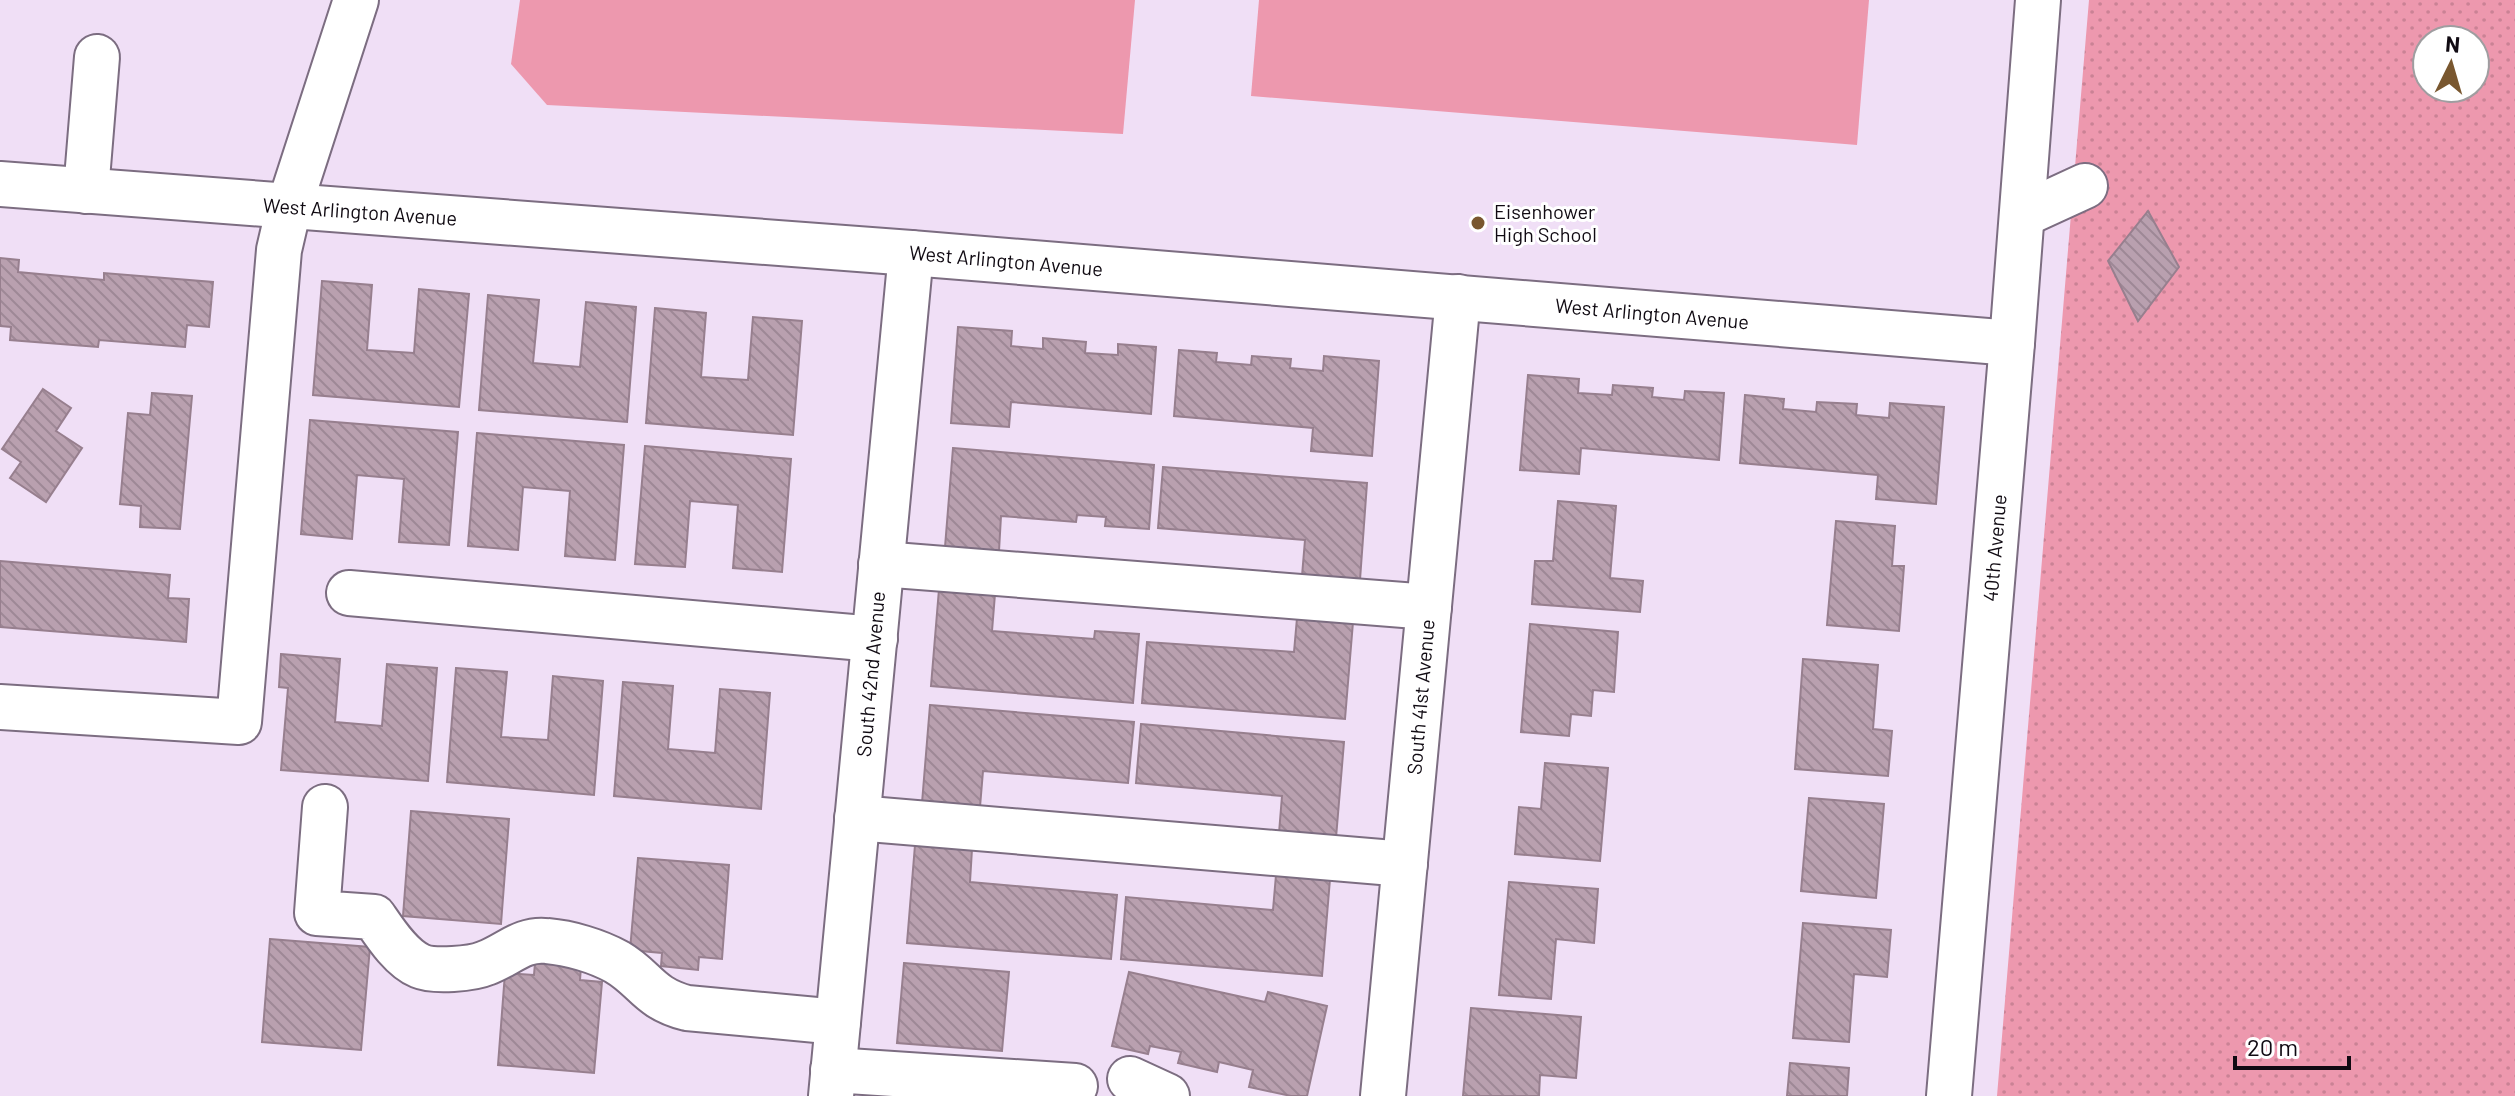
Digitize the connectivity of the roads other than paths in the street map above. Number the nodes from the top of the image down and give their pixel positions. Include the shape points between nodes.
1 (356, 0) edge
2 (2038, 0) edge
3 (97, 57) dead end
4 (0, 184) edge
5 (2085, 186) dead end
6 (86, 191) junction
7 (289, 207) junction
8 (2022, 215) junction
9 (911, 253) junction
10 (1458, 297) junction
11 (2012, 343) junction
12 (881, 564) junction
13 (349, 593) dead end
14 (1429, 607) junction
15 (875, 639) junction
16 (0, 707) edge
17 (325, 807) dead end
18 (857, 818) junction
19 (1405, 864) junction
20 (838, 1022) junction
21 (832, 1083) edge
22 (1075, 1086) dead end
23 (1383, 1096) edge
24 (1949, 1096) edge

1 - 7 street
2 - 8 street, 40th Avenue
3 - 6 street
4 - 6 street, West Arlington Avenue
5 - 8 street
6 - 7 street, West Arlington Avenue
7 - 9 street, West Arlington Avenue
7 - 16 street via 279,250 239,722
8 - 11 street, 40th Avenue
9 - 10 street, West Arlington Avenue
9 - 12 street, South 42nd Avenue
10 - 11 street, West Arlington Avenue
10 - 14 street, South 41st Avenue
11 - 24 street, 40th Avenue
12 - 14 street
12 - 15 street, South 42nd Avenue
13 - 15 street
14 - 19 street, South 41st Avenue
15 - 18 street, South 42nd Avenue
17 - 20 street via 317,913 374,917 420,966 459,969 485,964 522,943 545,940 618,963 672,1004
18 - 19 street
18 - 20 street, South 42nd Avenue
19 - 23 street, South 41st Avenue
20 - 21 street, South 42nd Avenue
21 - 22 street

